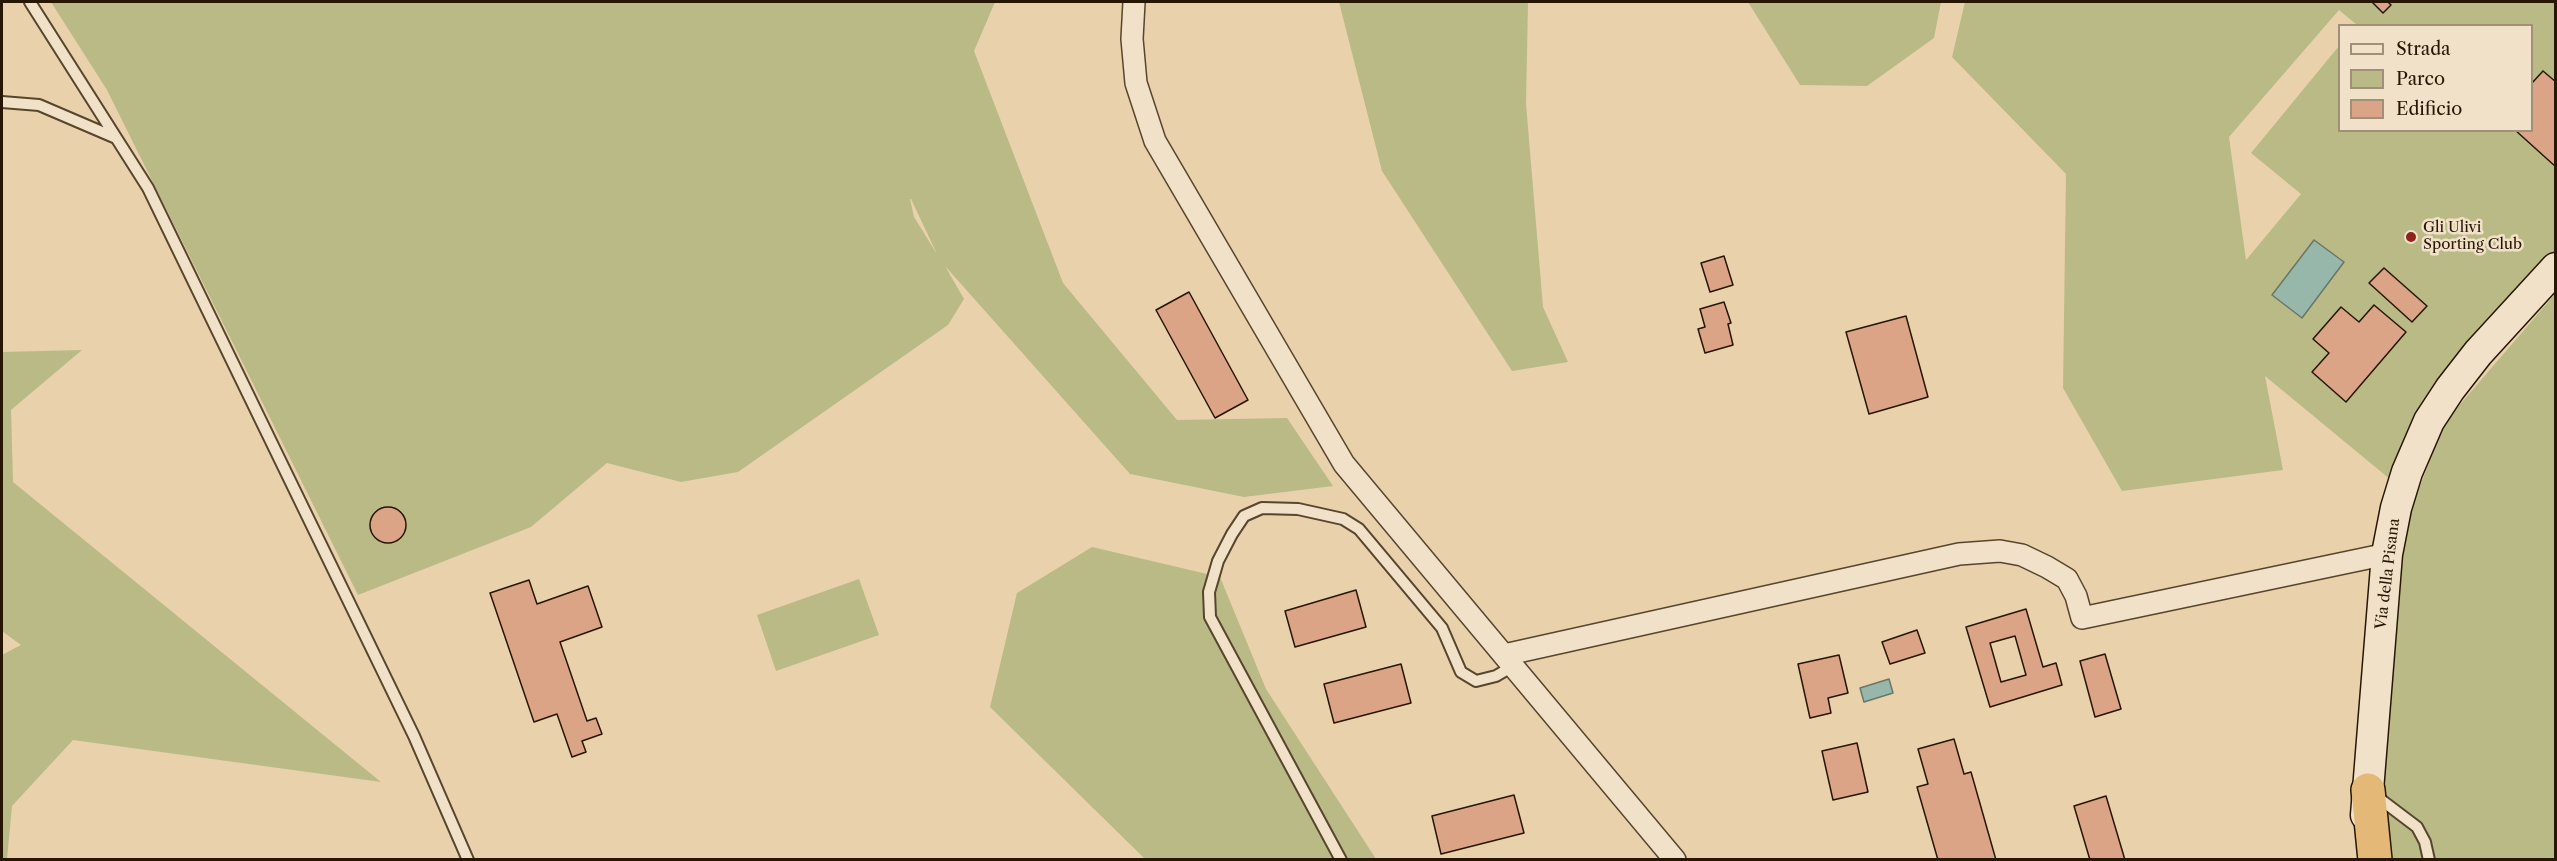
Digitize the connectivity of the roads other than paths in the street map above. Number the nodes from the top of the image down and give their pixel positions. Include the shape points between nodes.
1 (30, 2) edge
2 (1134, 2) edge
3 (2, 102) edge
4 (116, 138) junction
5 (2556, 268) edge
6 (2387, 554) junction
7 (1509, 660) junction
8 (2368, 790) junction
9 (468, 860) edge
10 (1341, 860) edge
11 (1675, 860) edge
12 (2364, 860) edge
13 (2375, 860) edge
14 (2429, 860) edge

1 - 4 lane
2 - 7 street via 1136,83 1155,141 1344,464
3 - 4 lane via 39,105
4 - 9 lane via 148,188 288,475 414,736
5 - 6 main road, Via della Pisana via 2465,370 2429,421 2401,488
6 - 7 street via 2082,618 2067,579 2047,567 2011,553 1959,554
6 - 8 main road, Via della Pisana
7 - 10 lane via 1496,676 1476,681 1461,672 1442,628 1359,529 1343,519 1262,508 1244,516 1218,561 1209,592 1210,617
7 - 11 street
8 - 12 main road, Via della Pisana
8 - 13 highway
8 - 14 lane via 2417,827

